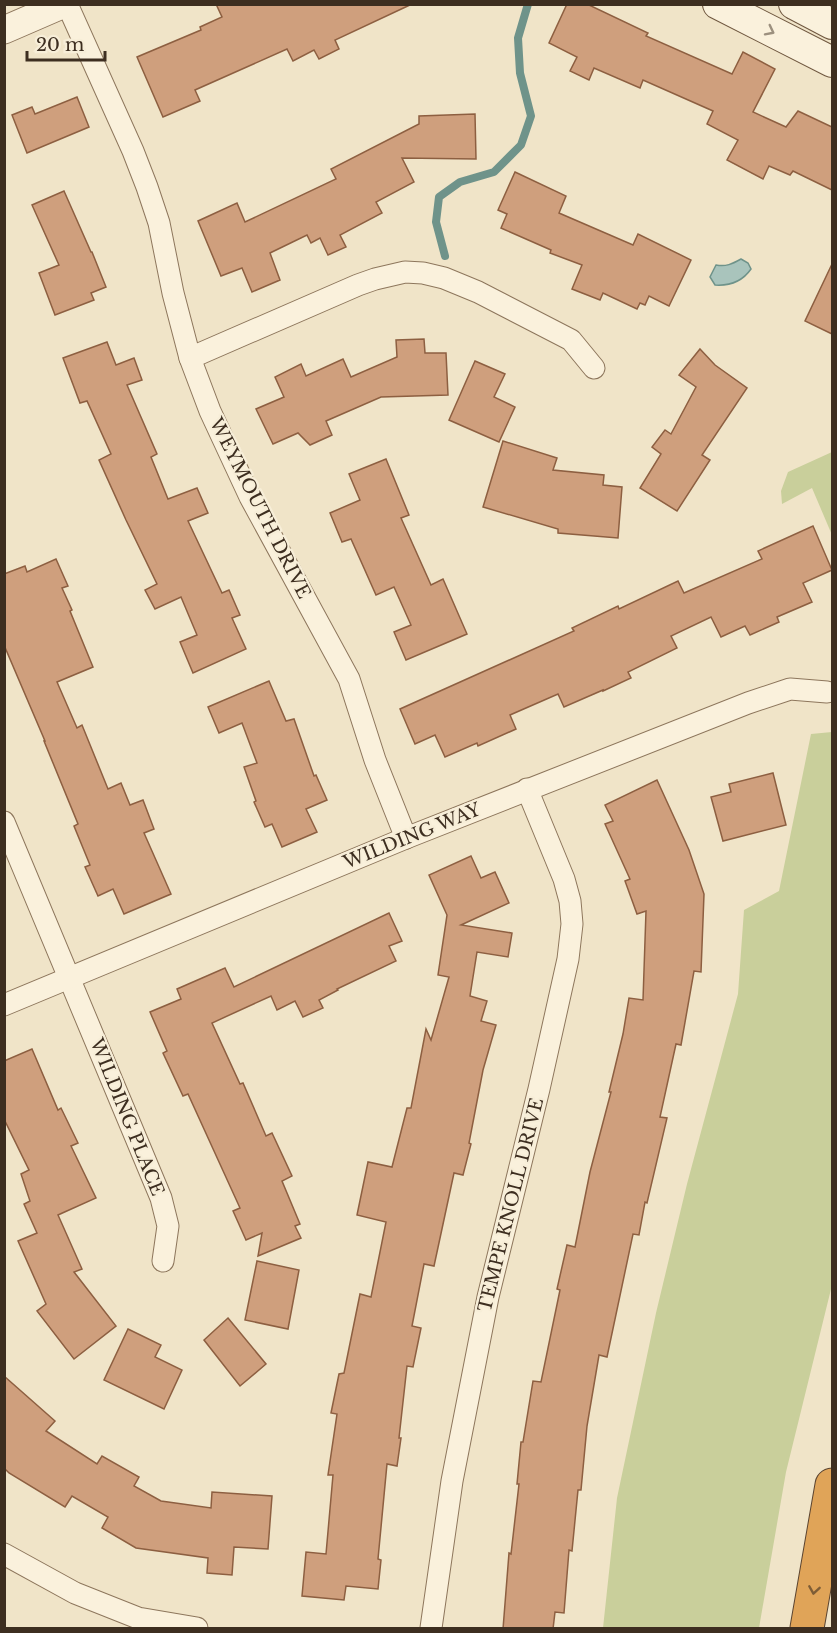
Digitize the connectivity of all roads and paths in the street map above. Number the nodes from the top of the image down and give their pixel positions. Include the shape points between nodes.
1 (66, 4) edge
2 (718, 4) edge
3 (794, 4) edge
4 (832, 24) edge
5 (4, 30) edge
6 (832, 62) edge
7 (190, 358) junction
8 (594, 368) dead end
9 (826, 692) dead end
10 (527, 789) junction
11 (4, 822) edge
12 (406, 838) junction
13 (70, 977) junction
14 (4, 1005) edge
15 (163, 1261) dead end
16 (832, 1485) edge
17 (4, 1554) edge
18 (197, 1629) edge
19 (431, 1629) edge
20 (807, 1629) edge

1 - 5 street
1 - 7 street, WEYMOUTH DRIVE via 147,187 159,222
2 -> 6 main road
3 - 4 main road
7 - 8 street via 358,285 405,272 434,276 478,292 571,340
7 - 12 street, WEYMOUTH DRIVE via 249,496 349,679
9 - 10 street, WILDING WAY via 790,689
10 - 12 street, WILDING WAY
10 - 19 street, TEMPE KNOLL DRIVE via 564,879 572,924 540,1089 488,1297 452,1482
11 - 13 street, WILDING PLACE
12 - 13 street, WILDING WAY
13 - 14 street, WILDING WAY
13 - 15 street, WILDING PLACE via 161,1198 168,1226
16 -> 20 highway
17 - 18 street via 75,1593 138,1618

